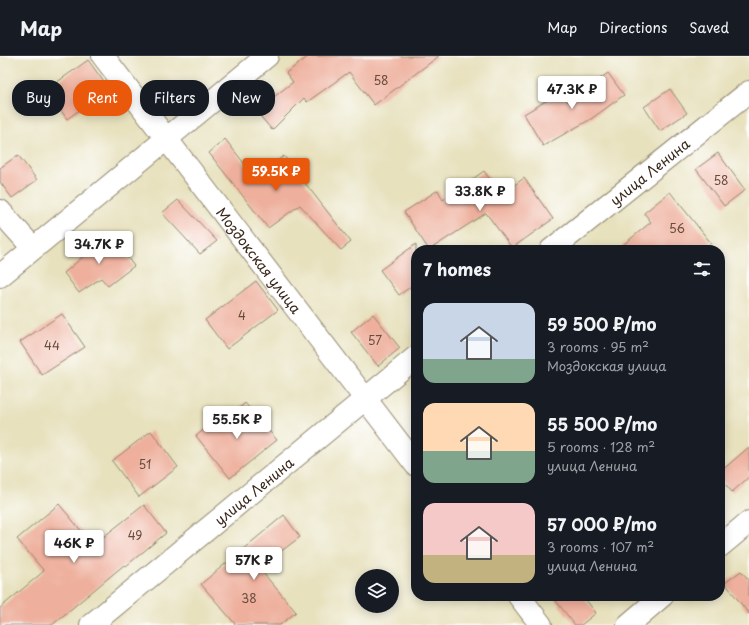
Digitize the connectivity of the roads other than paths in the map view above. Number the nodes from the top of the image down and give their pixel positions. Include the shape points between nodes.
1 (103, 56) edge
2 (267, 56) edge
3 (749, 92) edge
4 (167, 139) junction
5 (0, 211) edge
6 (557, 245) edge
7 (32, 248) junction
8 (0, 276) edge
9 (411, 361) edge
10 (364, 398) junction
11 (411, 459) edge
12 (749, 522) edge
13 (725, 542) edge
14 (523, 601) edge
15 (656, 601) edge
16 (91, 625) edge
17 (541, 625) edge
18 (628, 625) edge

1 - 4 street, Моздокская улица
2 - 4 street
3 - 6 street, улица Ленина
4 - 7 street
4 - 10 street, Моздокская улица
5 - 7 street
7 - 8 street
9 - 10 street, улица Ленина
10 - 11 street, Моздокская улица
10 - 16 street, улица Ленина
12 - 13 street
14 - 17 street
15 - 18 street

